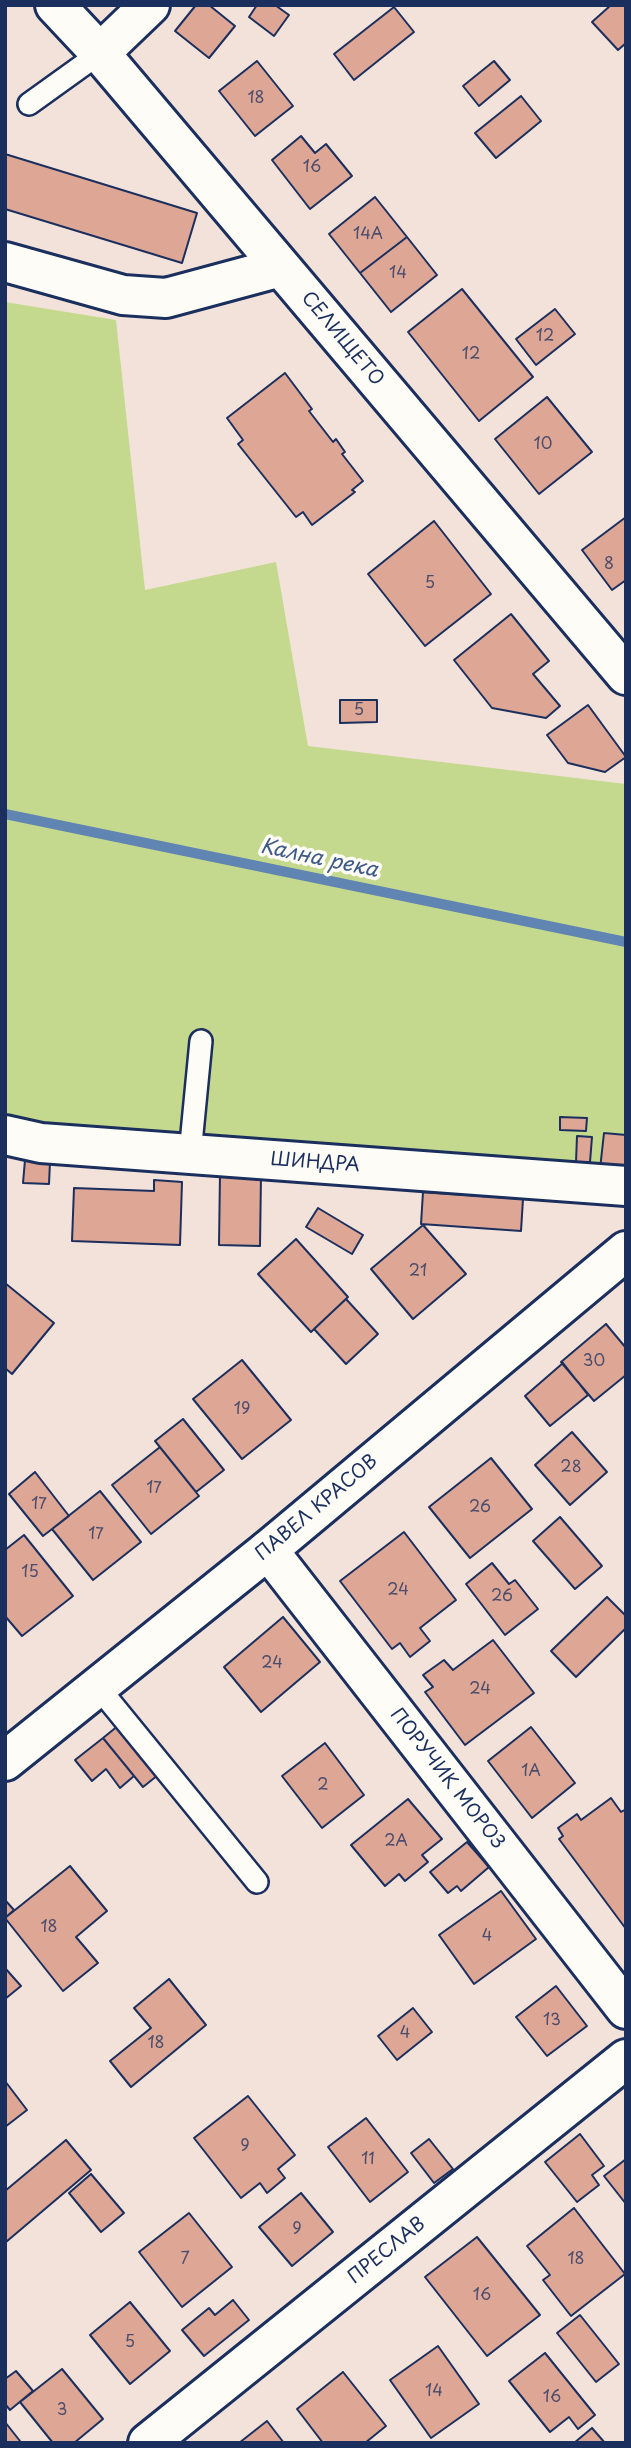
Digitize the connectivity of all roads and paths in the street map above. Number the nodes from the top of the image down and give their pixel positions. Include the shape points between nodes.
1 (55, 5) edge
2 (150, 5) edge
3 (100, 53) junction
4 (29, 104) dead end
5 (5, 262) edge
6 (281, 267) junction
7 (626, 675) edge
8 (201, 1041) dead end
9 (5, 1135) edge
10 (190, 1154) junction
11 (626, 1186) edge
12 (626, 1251) edge
13 (268, 1550) junction
14 (98, 1687) junction
15 (5, 1761) edge
16 (257, 1882) dead end
17 (626, 2009) edge
18 (626, 2059) edge
19 (148, 2443) edge

1 - 3 street, СЕЛИЩЕТО
2 - 3 street
3 - 4 lane
3 - 6 street, СЕЛИЩЕТО
5 - 6 street via 123,295 166,298
6 - 7 street, СЕЛИЩЕТО
8 - 10 lane
9 - 10 street, ШИНДРА via 41,1143
10 - 11 street, ШИНДРА
12 - 13 street, ПАВЕЛ КРАСОВ
13 - 14 street, ПАВЕЛ КРАСОВ
13 - 17 street, ПОРУЧИК МОРОЗ
14 - 15 street, ПАВЕЛ КРАСОВ
14 - 16 lane
18 - 19 street, ПРЕСЛАВ

